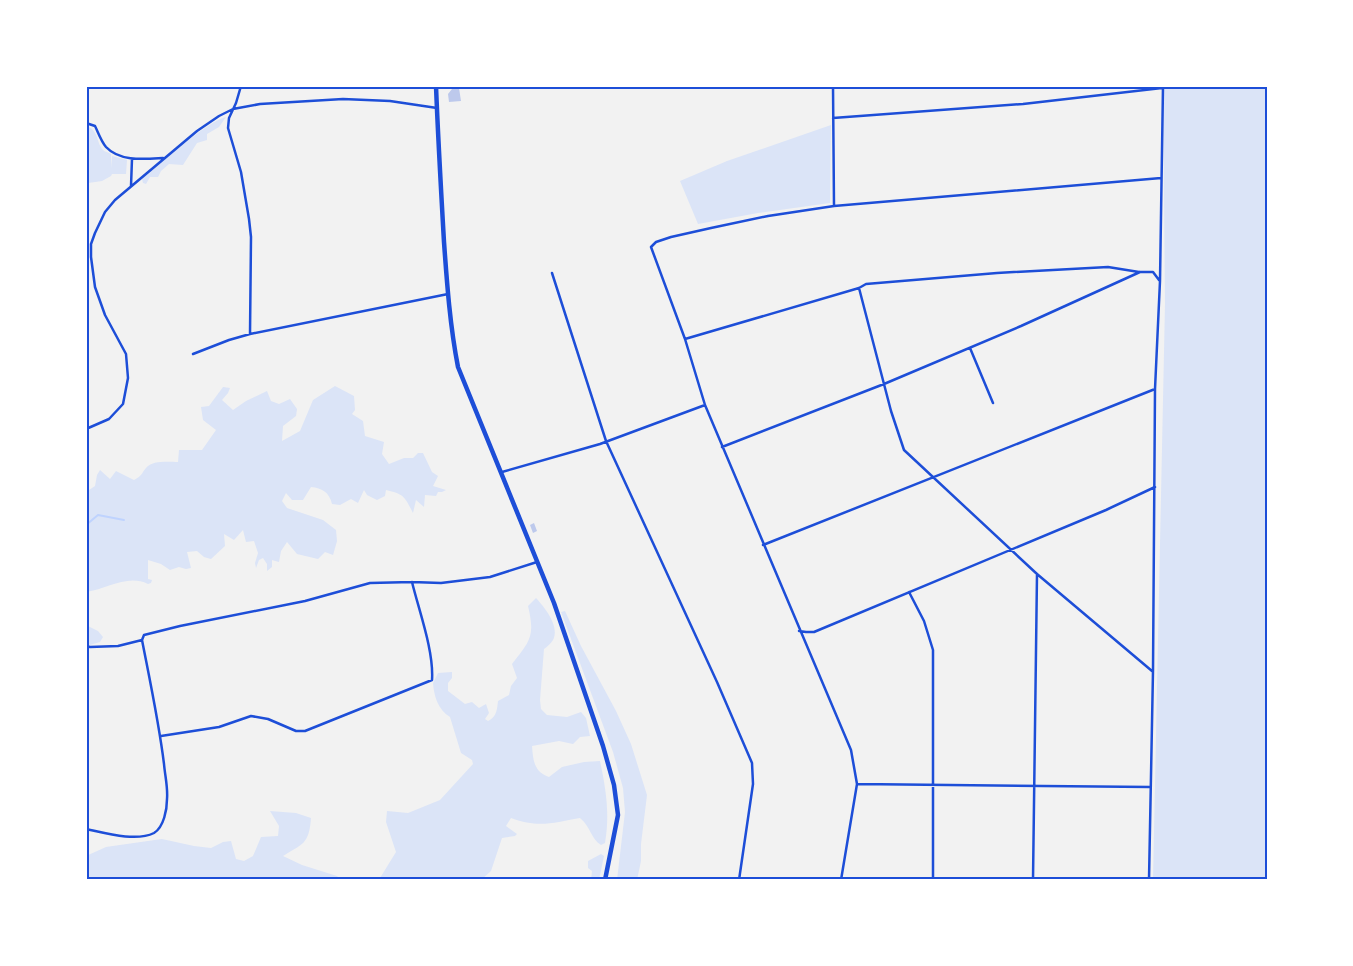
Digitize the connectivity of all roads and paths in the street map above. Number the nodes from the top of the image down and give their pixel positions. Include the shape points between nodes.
1 (241, 86) edge
2 (436, 86) edge
3 (833, 86) edge
4 (1163, 87) edge
5 (437, 108) junction
6 (233, 109) junction
7 (833, 118) junction
8 (86, 122) edge
9 (164, 158) junction
10 (132, 159) junction
11 (1161, 178) junction
12 (131, 186) junction
13 (834, 206) junction
14 (91, 244) junction
15 (86, 246) edge
16 (1140, 272) junction
17 (552, 273) dead end
18 (1160, 281) junction
19 (859, 288) junction
20 (448, 294) junction
21 (250, 334) junction
22 (685, 340) junction
23 (970, 348) junction
24 (193, 354) dead end
25 (884, 384) junction
26 (1155, 389) junction
27 (993, 403) dead end
28 (704, 405) junction
29 (86, 429) edge
30 (606, 441) junction
31 (722, 447) junction
32 (501, 472) junction
33 (934, 478) junction
34 (1155, 487) junction
35 (763, 545) junction
36 (1010, 549) junction
37 (537, 562) junction
38 (1037, 574) junction
39 (412, 582) junction
40 (909, 592) junction
41 (799, 631) junction
42 (142, 640) junction
43 (86, 646) edge
44 (1153, 671) junction
45 (161, 736) junction
46 (857, 784) junction
47 (932, 785) junction
48 (1033, 786) junction
49 (1150, 786) junction
50 (86, 829) edge
51 (604, 880) edge
52 (739, 880) edge
53 (841, 880) edge
54 (933, 880) edge
55 (1032, 880) edge
56 (1149, 880) edge

1 - 6 street
2 - 5 main road
3 - 7 street
4 - 7 street via 1023,104
4 - 11 street
5 - 6 street via 343,99 260,104
5 - 20 main road
6 - 9 street
6 - 21 street via 228,128 241,172 251,237
7 - 13 street
8 - 10 street via 95,126 106,146 116,154
9 - 10 street
9 - 12 street
10 - 12 street
11 - 13 street
11 - 18 street
12 - 14 street via 106,212
13 - 22 street via 768,216 656,242 651,247
14 - 15 street
14 - 29 street via 95,287 105,315 126,354 128,378 123,404 109,419
16 - 18 street via 1153,272
16 - 19 street via 1108,266 866,284
16 - 23 street
17 - 30 street
18 - 26 street
19 - 22 street
19 - 25 street
20 - 21 street
20 - 32 main road via 458,367
21 - 24 street
22 - 28 street
23 - 25 street
23 - 27 street
25 - 31 street
25 - 33 street via 904,450
26 - 33 street
26 - 34 street
28 - 30 street
28 - 31 street
30 - 32 street
30 - 52 street via 752,763 753,784
31 - 35 street
32 - 37 main road
33 - 35 street
33 - 36 street
34 - 36 street
34 - 44 street
35 - 41 street
36 - 38 street
36 - 40 street
37 - 39 street via 490,577 441,583
37 - 51 main road via 554,603 614,785 618,815
38 - 44 street
38 - 48 street
39 - 42 street via 370,583 305,601 180,626 144,635
39 - 45 street via 429,650 432,680 305,731 251,716 219,727
40 - 41 street via 814,632
40 - 47 street via 924,621 933,650
41 - 46 street via 851,750
42 - 43 street via 118,646
42 - 45 street
44 - 49 street
45 - 50 street via 168,797 159,829 146,836 130,837
46 - 47 street
46 - 53 street
47 - 48 street
47 - 54 street
48 - 49 street
48 - 55 street
49 - 56 street

